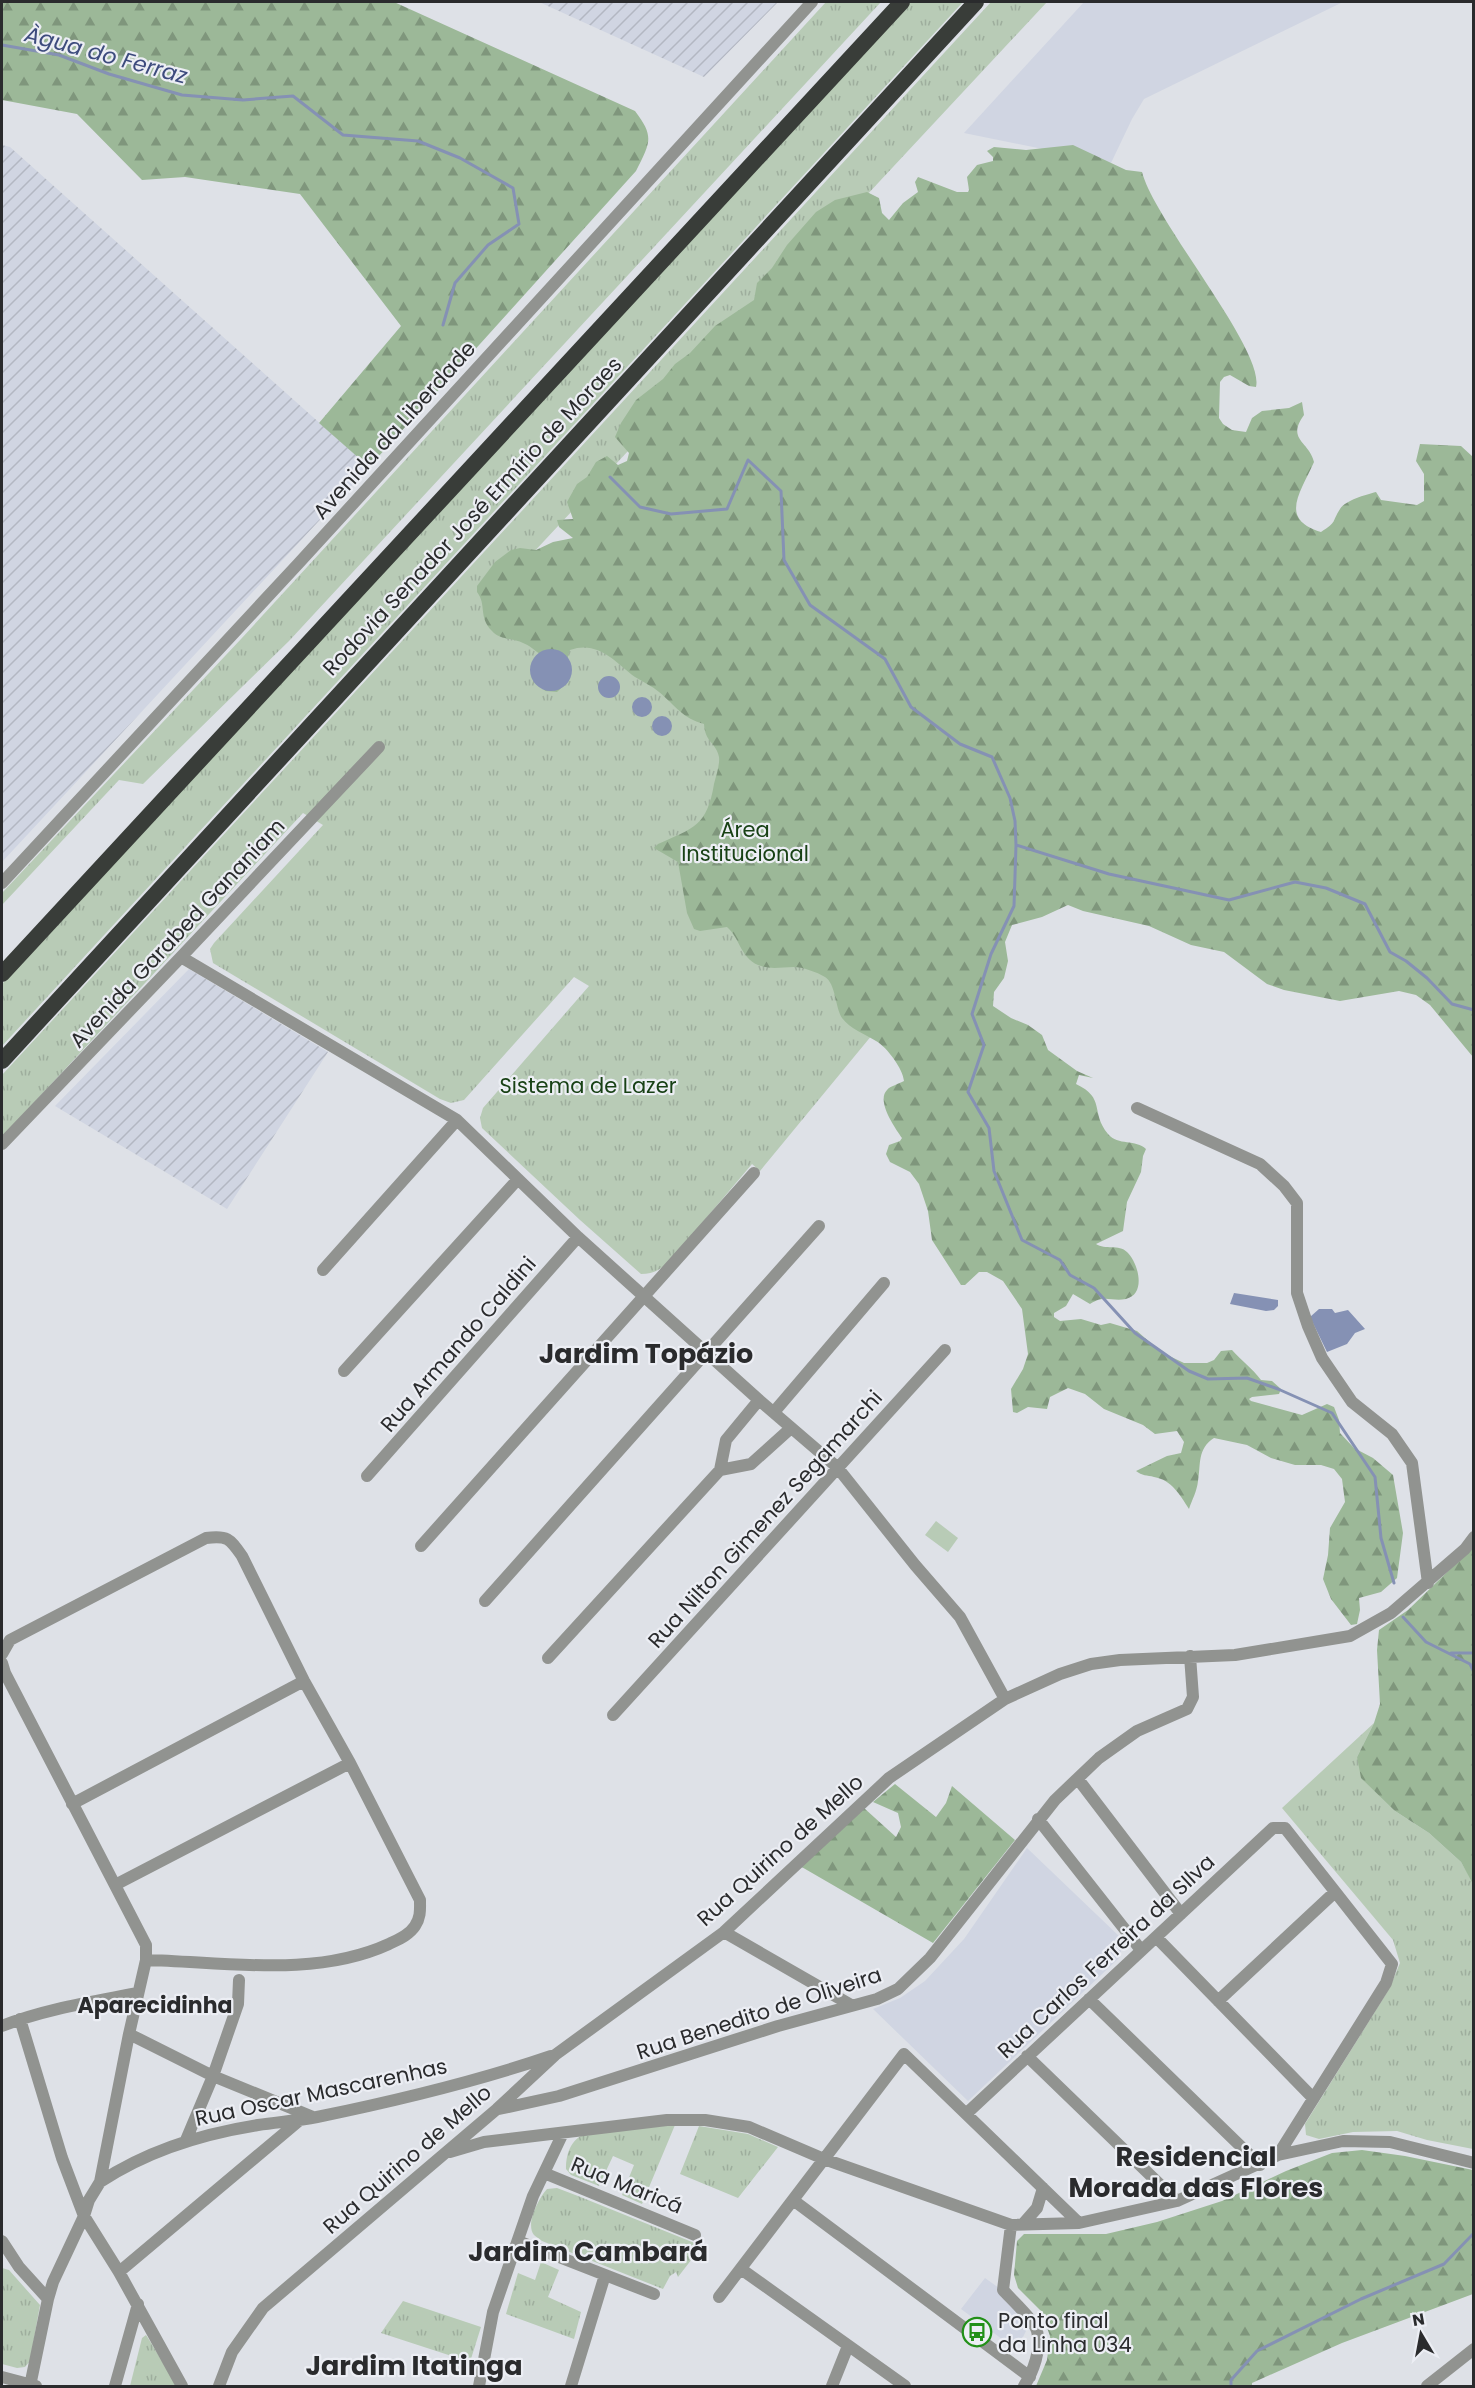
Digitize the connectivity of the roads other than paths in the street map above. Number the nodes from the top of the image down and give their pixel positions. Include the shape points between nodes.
1 (812, 2) edge
2 (902, 2) edge
3 (976, 2) edge
4 (379, 747) dead end
5 (2, 883) edge
6 (181, 957) junction
7 (2, 974) edge
8 (2, 1061) edge
9 (1137, 1108) dead end
10 (457, 1120) junction
11 (2, 1144) edge
12 (754, 1173) dead end
13 (518, 1179) junction
14 (819, 1226) dead end
15 (578, 1237) junction
16 (323, 1270) dead end
17 (884, 1283) dead end
18 (645, 1295) junction
19 (945, 1350) dead end
20 (706, 1353) junction
21 (344, 1371) dead end
22 (759, 1401) junction
23 (774, 1412) junction
24 (790, 1428) junction
25 (837, 1467) junction
26 (720, 1470) junction
27 (367, 1476) dead end
28 (1473, 1537) edge
29 (421, 1546) dead end
30 (1428, 1583) junction
31 (485, 1601) dead end
32 (2, 1654) edge
33 (1190, 1656) junction
34 (548, 1658) dead end
35 (2, 1663) edge
36 (304, 1681) junction
37 (1005, 1699) junction
38 (614, 1715) dead end
39 (351, 1763) junction
40 (1078, 1779) junction
41 (72, 1804) junction
42 (1038, 1819) junction
43 (115, 1885) junction
44 (1335, 1892) junction
45 (1180, 1914) junction
46 (723, 1932) junction
47 (1156, 1937) junction
48 (1141, 1950) junction
49 (146, 1960) junction
50 (239, 1980) dead end
51 (138, 1994) junction
52 (1089, 1999) junction
53 (1218, 2001) junction
54 (851, 2005) junction
55 (20, 2019) junction
56 (2, 2026) edge
57 (129, 2034) junction
58 (555, 2055) junction
59 (1028, 2056) junction
60 (213, 2076) junction
61 (1313, 2098) junction
62 (497, 2109) junction
63 (966, 2114) junction
64 (315, 2117) junction
65 (300, 2120) junction
66 (563, 2133) junction
67 (186, 2140) junction
68 (444, 2153) junction
69 (1278, 2155) junction
70 (824, 2159) junction
71 (1473, 2163) edge
72 (1260, 2165) junction
73 (544, 2173) junction
74 (100, 2182) junction
75 (1043, 2188) junction
76 (793, 2200) junction
77 (1177, 2201) junction
78 (84, 2216) junction
79 (1079, 2223) junction
80 (1017, 2224) junction
81 (695, 2235) dead end
82 (2, 2241) edge
83 (518, 2241) junction
84 (741, 2269) junction
85 (119, 2272) junction
86 (605, 2275) junction
87 (654, 2295) dead end
88 (719, 2296) dead end
89 (48, 2299) junction
90 (138, 2304) junction
91 (848, 2346) junction
92 (1473, 2349) edge
93 (2, 2377) edge
94 (1027, 2382) edge
95 (1442, 2382) edge
96 (32, 2386) edge
97 (115, 2386) edge
98 (182, 2386) edge
99 (219, 2386) edge
100 (479, 2386) edge
101 (571, 2386) edge
102 (832, 2386) edge
103 (905, 2386) edge
104 (1427, 2386) edge

1 - 5 street, Avenida da Liberdade
2 - 7 highway, Rodovia Senador José Ermírio de Moraes
3 - 8 highway, Rodovia Senador José Ermírio de Moraes
4 - 6 street, Avenida Garabed Gananiam
6 - 10 street
6 - 11 street, Avenida Garabed Gananiam
9 - 30 street via 1260,1164 1297,1203 1297,1293 1304,1315 1322,1358 1352,1402 1392,1434 1412,1463
10 - 13 street
10 - 16 street
12 - 18 street
13 - 15 street
13 - 21 street
14 - 20 street
15 - 18 street
15 - 27 street, Rua Armando Caldini
17 - 23 street
18 - 20 street
18 - 29 street
19 - 25 street, Rua Nilton Gimenez Segamarchi
20 - 22 street
20 - 31 street
22 - 23 street
22 - 26 street via 726,1440
23 - 24 street
24 - 25 street
24 - 26 street via 751,1464
25 - 37 street via 960,1617
25 - 38 street, Rua Nilton Gimenez Segamarchi
26 - 34 street
28 - 30 street, Rua Quirino de Mello
30 - 33 street, Rua Quirino de Mello via 1391,1613 1350,1636 1235,1655
32 - 36 street via 10,1640 206,1538 219,1537 230,1540 242,1556
33 - 37 street, Rua Quirino de Mello via 1091,1664
33 - 40 street, Rua Benedito de Oliveira via 1193,1697 1187,1709 1137,1731 1099,1758
35 - 41 street
36 - 39 street
36 - 41 street
37 - 46 street, Rua Quirino de Mello via 889,1778
39 - 43 street
39 - 49 street via 420,1900 415,1927 404,1937 372,1952 342,1960 286,1965
40 - 42 street, Rua Benedito de Oliveira
40 - 45 street
41 - 43 street
42 - 48 street
42 - 54 street, Rua Benedito de Oliveira via 930,1958 898,1989
43 - 49 street via 140,1929
44 - 45 street, Rua Carlos Ferreira da SIlva via 1285,1828 1273,1828
44 - 53 street
44 - 61 street via 1392,1964 1386,1983
45 - 47 street, Rua Carlos Ferreira da SIlva
46 - 54 street
46 - 58 street, Rua Quirino de Mello
47 - 48 street, Rua Carlos Ferreira da SIlva
47 - 53 street
48 - 52 street, Rua Carlos Ferreira da SIlva
49 - 51 street
50 - 60 street via 238,2004
51 - 55 street
51 - 57 street
52 - 59 street, Rua Carlos Ferreira da SIlva
52 - 72 street
53 - 61 street
54 - 62 street, Rua Benedito de Oliveira via 559,2096
55 - 56 street
55 - 78 street via 62,2158
57 - 60 street
57 - 74 street
58 - 62 street, Rua Quirino de Mello
58 - 64 street, Rua Oscar Mascarenhas via 448,2086
59 - 63 street, Rua Carlos Ferreira da SIlva
59 - 77 street
60 - 64 street
60 - 67 street
61 - 69 street
62 - 68 street, Rua Quirino de Mello
63 - 70 street via 904,2054
63 - 75 street
64 - 65 street, Rua Oscar Mascarenhas
65 - 67 street, Rua Oscar Mascarenhas
65 - 85 street
66 - 68 street via 484,2142
66 - 70 street via 667,2120 705,2120 749,2127
66 - 73 street
67 - 74 street, Rua Oscar Mascarenhas via 131,2163
68 - 99 street, Rua Quirino de Mello via 262,2308 232,2352
69 - 71 street via 1343,2141 1390,2142
69 - 72 street
70 - 76 street
70 - 80 street
72 - 77 street
73 - 81 street, Rua Maricá
73 - 83 street
74 - 78 street via 88,2200
75 - 79 street
75 - 80 street via 1037,2208
76 - 84 street
76 - 94 street
77 - 79 street
78 - 85 street
78 - 89 street
79 - 80 street
80 - 94 street via 1003,2290 1037,2329 1038,2350
82 - 89 street
83 - 86 street
83 - 100 street via 494,2312
84 - 88 street
84 - 91 street
85 - 90 street
86 - 87 street
86 - 101 street
89 - 96 street
90 - 97 street
90 - 98 street
91 - 102 street
91 - 103 street
92 - 95 street
93 - 96 street
95 - 104 street

